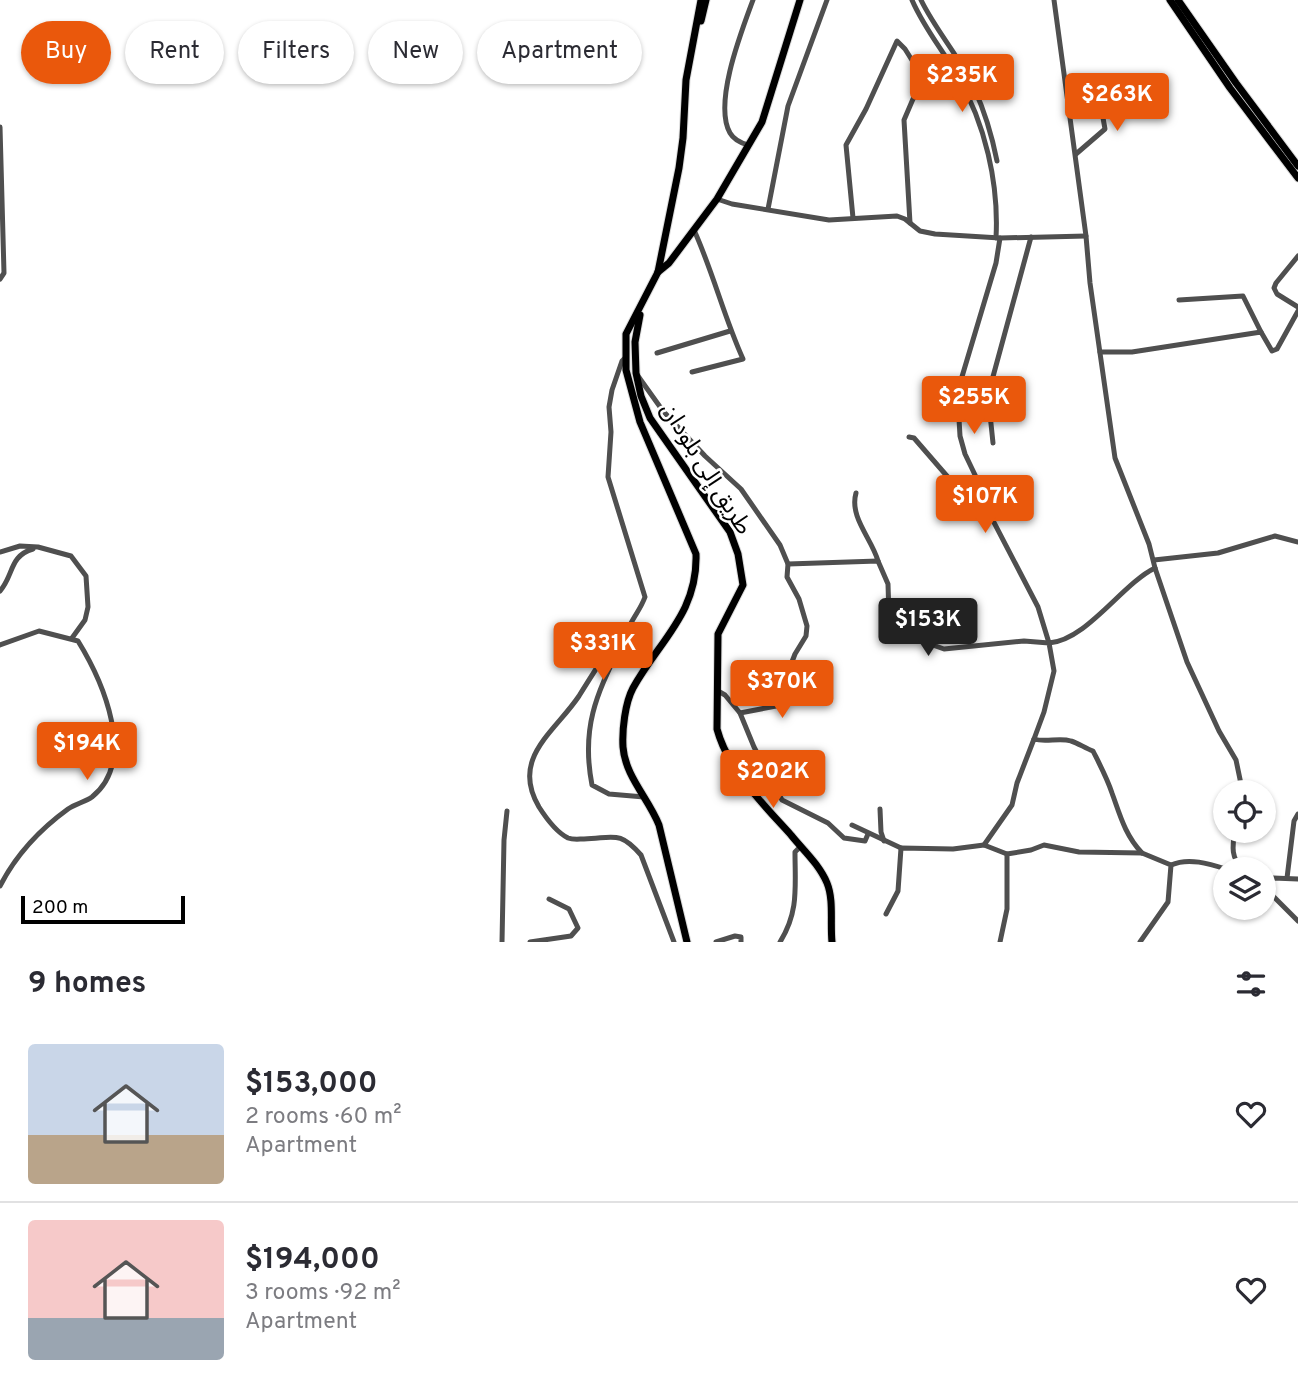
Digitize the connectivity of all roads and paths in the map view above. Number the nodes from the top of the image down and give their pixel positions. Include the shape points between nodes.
1 (703, 0) edge
2 (753, 0) edge
3 (800, 0) edge
4 (827, 0) edge
5 (912, 0) edge
6 (921, 0) edge
7 (1054, 0) edge
8 (1170, 0) edge
9 (1178, 0) edge
10 (945, 58) junction
11 (925, 81) junction
12 (1098, 90) dead end
13 (0, 127) edge
14 (748, 145) junction
15 (1076, 154) junction
16 (997, 161) dead end
17 (1298, 166) edge
18 (1298, 178) edge
19 (717, 199) junction
20 (768, 209) junction
21 (853, 218) junction
22 (910, 223) junction
23 (694, 230) junction
24 (1086, 236) junction
25 (1031, 237) junction
26 (998, 238) junction
27 (1298, 256) edge
28 (658, 272) junction
29 (0, 279) edge
30 (1179, 300) dead end
31 (641, 309) junction
32 (1298, 309) edge
33 (730, 331) junction
34 (1261, 332) junction
35 (1100, 352) junction
36 (657, 353) dead end
37 (626, 357) junction
38 (692, 372) dead end
39 (636, 373) junction
40 (909, 437) dead end
41 (993, 443) dead end
42 (975, 486) junction
43 (856, 493) dead end
44 (1298, 542) edge
45 (38, 547) junction
46 (0, 552) edge
47 (1154, 560) junction
48 (878, 561) junction
49 (788, 564) junction
50 (1155, 568) junction
51 (0, 590) edge
52 (633, 620) junction
53 (72, 638) junction
54 (1049, 643) junction
55 (0, 645) edge
56 (718, 691) junction
57 (740, 713) junction
58 (1034, 739) junction
59 (1240, 780) edge
60 (646, 797) junction
61 (880, 809) dead end
62 (507, 811) dead end
63 (1298, 814) edge
64 (852, 825) dead end
65 (868, 834) junction
66 (884, 841) junction
67 (984, 845) junction
68 (801, 846) junction
69 (901, 848) junction
70 (1142, 853) junction
71 (1007, 854) junction
72 (1171, 865) junction
73 (1213, 866) edge
74 (1276, 878) edge
75 (1287, 878) junction
76 (1298, 879) edge
77 (0, 886) edge
78 (1276, 897) edge
79 (549, 899) dead end
80 (886, 914) dead end
81 (1298, 919) edge
82 (502, 942) edge
83 (530, 942) edge
84 (674, 942) edge
85 (687, 942) edge
86 (716, 942) edge
87 (741, 942) edge
88 (780, 942) edge
89 (832, 942) edge
90 (1000, 942) edge
91 (1140, 942) edge

1 - 28 main road via 685,80 682,148
2 - 14 street via 726,102 730,133
3 - 14 main road via 762,122
4 - 20 street via 788,106
5 - 10 street
6 - 16 street via 973,86
7 - 15 street
8 - 18 main road
9 - 17 main road
10 - 11 street
10 - 26 street via 979,119 996,196
11 - 21 street via 897,41 846,145
11 - 22 street via 904,120
12 - 15 street via 1105,129
13 - 29 street via 4,261
14 - 19 main road
15 - 24 street
19 - 20 street
19 - 23 main road
20 - 21 street via 829,220
21 - 22 street via 897,216
22 - 26 street via 935,234
23 - 28 main road
23 - 33 street
24 - 25 street
24 - 35 street
25 - 26 street
25 - 41 street via 988,395
26 - 42 street via 996,263 958,401 960,436 976,477
27 - 32 street via 1274,288
28 - 31 main road
30 - 34 street via 1243,296
31 - 37 main road via 626,334
31 - 39 main road, طريق إلى بلودان
32 - 34 street via 1277,349 1272,351
33 - 36 street
33 - 38 street via 743,359
34 - 35 street via 1132,352
35 - 47 street via 1115,457
37 - 52 street via 609,407 608,477 645,597
37 - 60 main road via 640,422 696,554 697,573 681,618 632,690 625,719 625,760
39 - 49 street via 663,411 753,504
39 - 56 main road, طريق إلى بلودان via 650,418 730,532 738,554 743,585 718,634
40 - 42 street via 915,438 953,483
42 - 54 street via 1038,607
43 - 48 street via 856,514
44 - 47 street via 1275,536 1218,553
45 - 46 street
45 - 51 street via 13,562
45 - 53 street via 71,556 86,576 89,607
47 - 50 street
48 - 49 street
48 - 54 street via 888,584 889,616 916,639 944,649
49 - 57 street via 787,577 807,626 785,680 787,690 793,693 792,703
50 - 54 street via 1141,575 1090,622
50 - 59 street via 1187,662 1236,760
52 - 60 street via 593,708 587,760 592,785 609,794
52 - 84 street via 539,746 529,782 545,816 570,839 618,837 633,846
53 - 55 street via 38,631
53 - 77 street via 85,652 107,703 113,758 99,789 32,840
54 - 58 street via 1054,671
56 - 57 street
56 - 68 main road, طريق إلى بلودان via 718,729 730,760
57 - 65 street via 782,800 828,823 844,838 865,841
58 - 67 street via 1012,805
58 - 70 street via 1073,741 1093,751 1130,841
60 - 85 main road via 659,825
61 - 66 street
62 - 82 street
63 - 75 street
64 - 65 street
65 - 66 street
66 - 69 street
67 - 69 street
67 - 71 street
68 - 88 street via 795,852 792,922
68 - 89 main road, طريق إلى بلودان via 827,882
69 - 80 street via 898,891
70 - 71 street via 1079,852 1044,845
70 - 72 street
71 - 90 street via 1007,909
72 - 73 street via 1180,861
72 - 91 street via 1168,902
74 - 75 street
75 - 76 street
78 - 81 street
79 - 83 street via 569,909 578,928 571,936
86 - 87 street via 735,936 741,937

